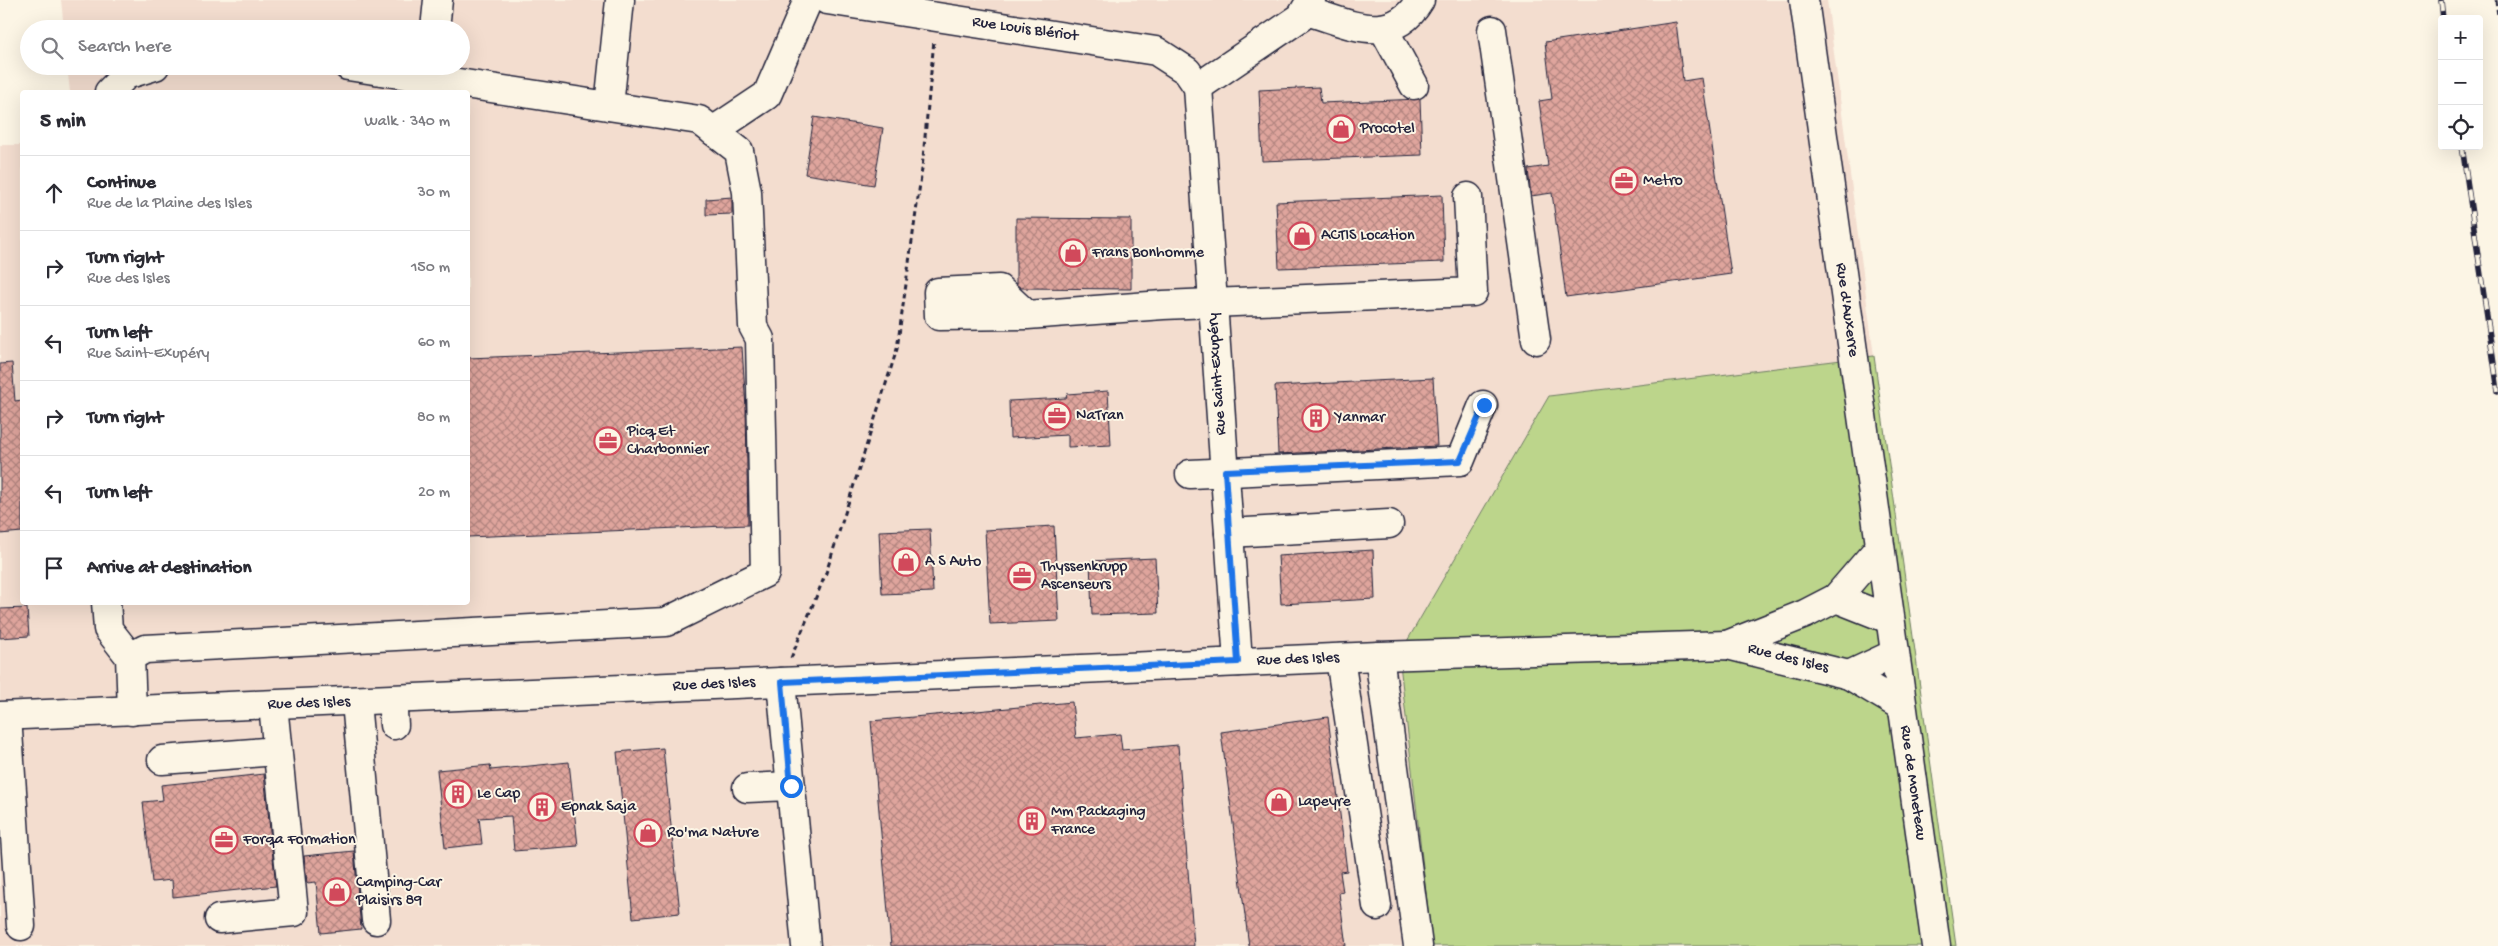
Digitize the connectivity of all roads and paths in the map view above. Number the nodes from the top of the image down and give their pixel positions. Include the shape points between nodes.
1 (438, 0) edge
2 (620, 0) edge
3 (808, 0) edge
4 (827, 0) edge
5 (1420, 0) edge
6 (1804, 0) edge
7 (2496, 0) edge
8 (1314, 9) edge
9 (2498, 16) edge
10 (936, 17) junction
11 (435, 20) edge
12 (1383, 28) junction
13 (1492, 30) dead end
14 (126, 75) edge
15 (445, 75) edge
16 (1192, 79) junction
17 (1414, 85) dead end
18 (111, 90) edge
19 (609, 106) junction
20 (713, 131) junction
21 (1468, 197) dead end
22 (1213, 303) junction
23 (1027, 314) dead end
24 (1536, 340) dead end
25 (1484, 405) dead end
26 (1225, 471) junction
27 (1190, 474) dead end
28 (1389, 524) dead end
29 (1229, 533) junction
30 (1879, 548) junction
31 (1836, 598) junction
32 (106, 605) edge
33 (1889, 619) junction
34 (1727, 645) junction
35 (1894, 654) junction
36 (1379, 656) junction
37 (130, 657) junction
38 (1340, 658) junction
39 (1238, 662) junction
40 (1849, 675) junction
41 (782, 682) junction
42 (356, 702) junction
43 (273, 705) junction
44 (1901, 706) junction
45 (132, 711) junction
46 (4, 716) edge
47 (277, 751) junction
48 (162, 760) dead end
49 (791, 786) junction
50 (746, 788) dead end
51 (1377, 906) dead end
52 (218, 919) dead end
53 (376, 920) dead end
54 (21, 926) dead end
55 (806, 946) edge
56 (1418, 946) edge
57 (1936, 946) edge

1 - 11 street
2 - 19 street
3 - 20 street via 767,95
4 - 10 street, Rue Louis Blériot
5 - 12 street via 1405,17
6 - 30 street, Rue d'Auxerre
7 - 9 path
8 - 12 street via 1363,29
8 - 16 street
10 - 16 street, Rue Louis Blériot via 1156,51
10 - 41 path via 922,169 897,349 826,573
12 - 17 street
13 - 24 street
14 - 18 street
15 - 19 street
16 - 22 street, Rue Saint-Exupéry
19 - 20 street via 699,120
20 - 37 street via 739,151 747,192 753,326 760,339 765,573 666,622 145,649
21 - 22 street via 1473,292
22 - 23 street
22 - 26 street, Rue Saint-Exupéry
25 - 26 street via 1460,461
26 - 27 street
26 - 29 street, Rue Saint-Exupéry
28 - 29 street
29 - 39 street, Rue Saint-Exupéry
30 - 31 street, Rue des Isles
30 - 33 street, Rue d'Auxerre
31 - 33 street
31 - 34 street, Rue des Isles
32 - 37 street via 108,629
33 - 35 street, Rue de Moneteau
34 - 36 street, Rue des Isles
34 - 40 street, Rue des Isles
35 - 40 street, Rue des Isles
35 - 44 street, Rue de Moneteau
36 - 38 street, Rue des Isles
36 - 56 street
37 - 45 street
38 - 39 street, Rue des Isles
38 - 51 street
39 - 41 street, Rue des Isles
40 - 44 street, Rue des Isles
41 - 42 street, Rue des Isles via 393,713
41 - 49 street
42 - 43 street, Rue des Isles
42 - 53 street
43 - 45 street, Rue des Isles
43 - 47 street
44 - 57 street, Rue de Moneteau
45 - 46 street, Rue des Isles
46 - 54 street
47 - 48 street
47 - 52 street via 294,912
49 - 50 street
49 - 55 street

